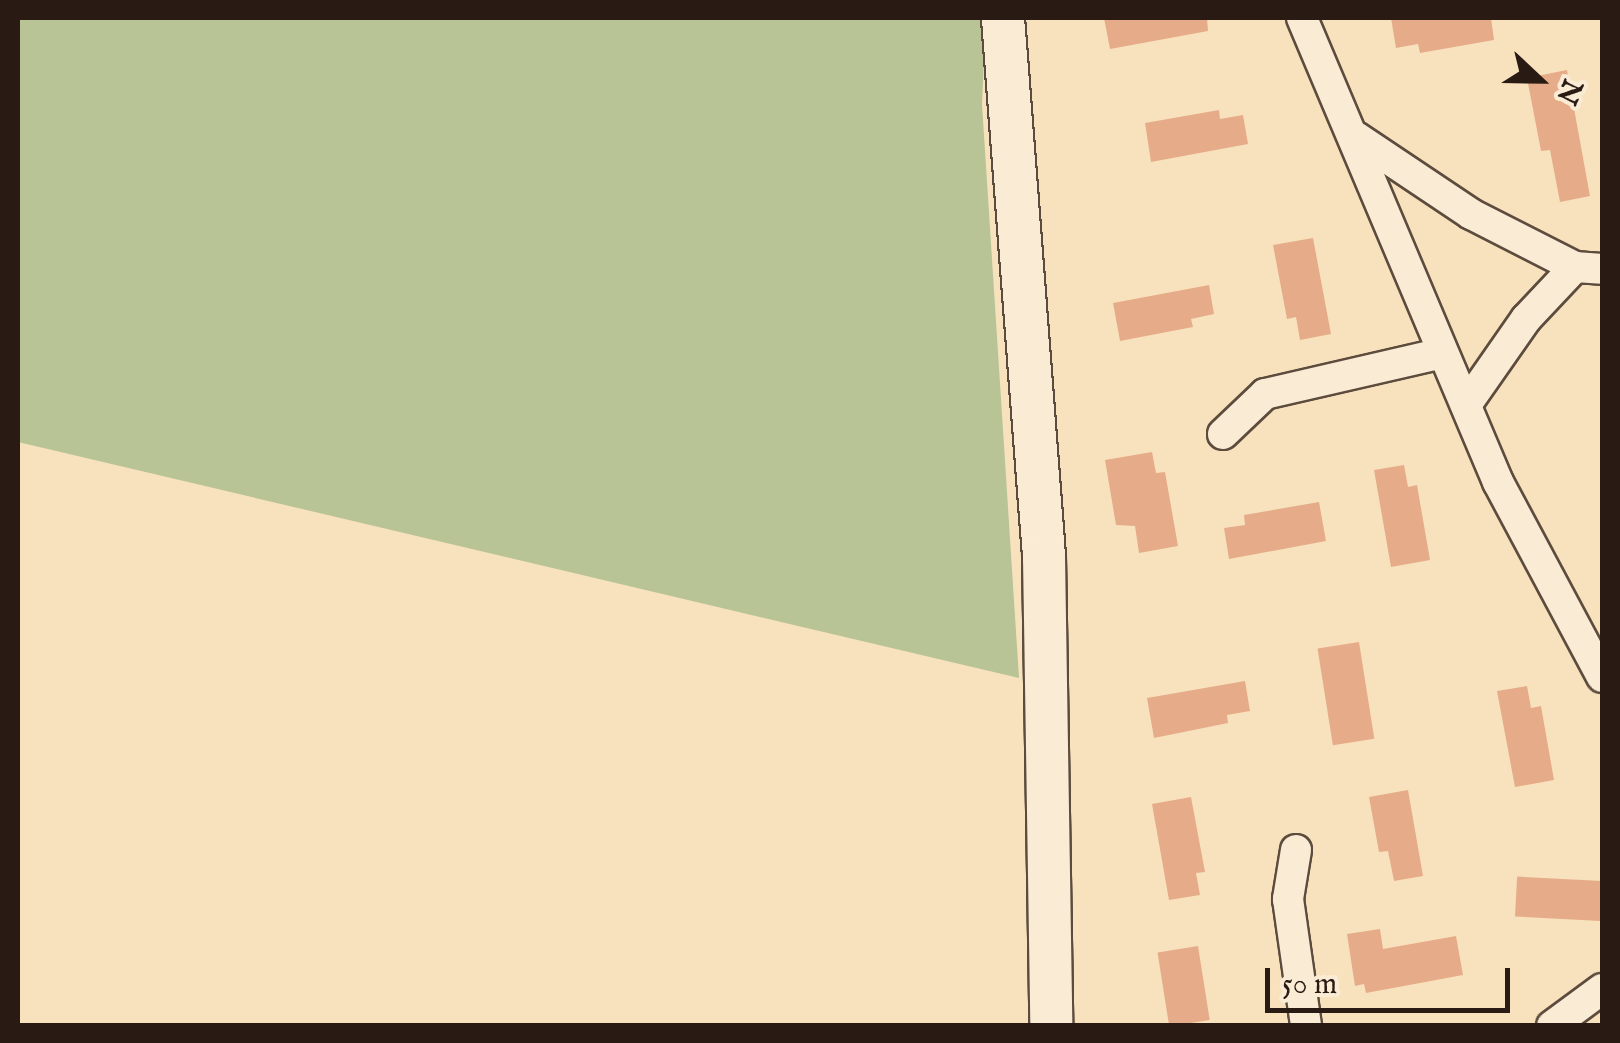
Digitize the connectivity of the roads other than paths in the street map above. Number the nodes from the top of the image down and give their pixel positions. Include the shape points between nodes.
1 (1003, 18) edge
2 (1302, 18) edge
3 (1356, 137) junction
4 (1589, 268) edge
5 (1442, 353) junction
6 (1466, 405) junction
7 (1223, 434) dead end
8 (1602, 676) edge
9 (1296, 850) dead end
10 (1602, 989) edge
11 (1051, 1026) edge
12 (1306, 1026) edge
13 (1552, 1026) edge

1 - 11 street via 1044,556
2 - 3 street
3 - 4 street via 1471,214
3 - 5 street
4 - 6 street via 1514,334
5 - 6 street
5 - 7 street via 1265,394
6 - 8 street via 1522,531
9 - 12 street via 1288,899
10 - 13 street

